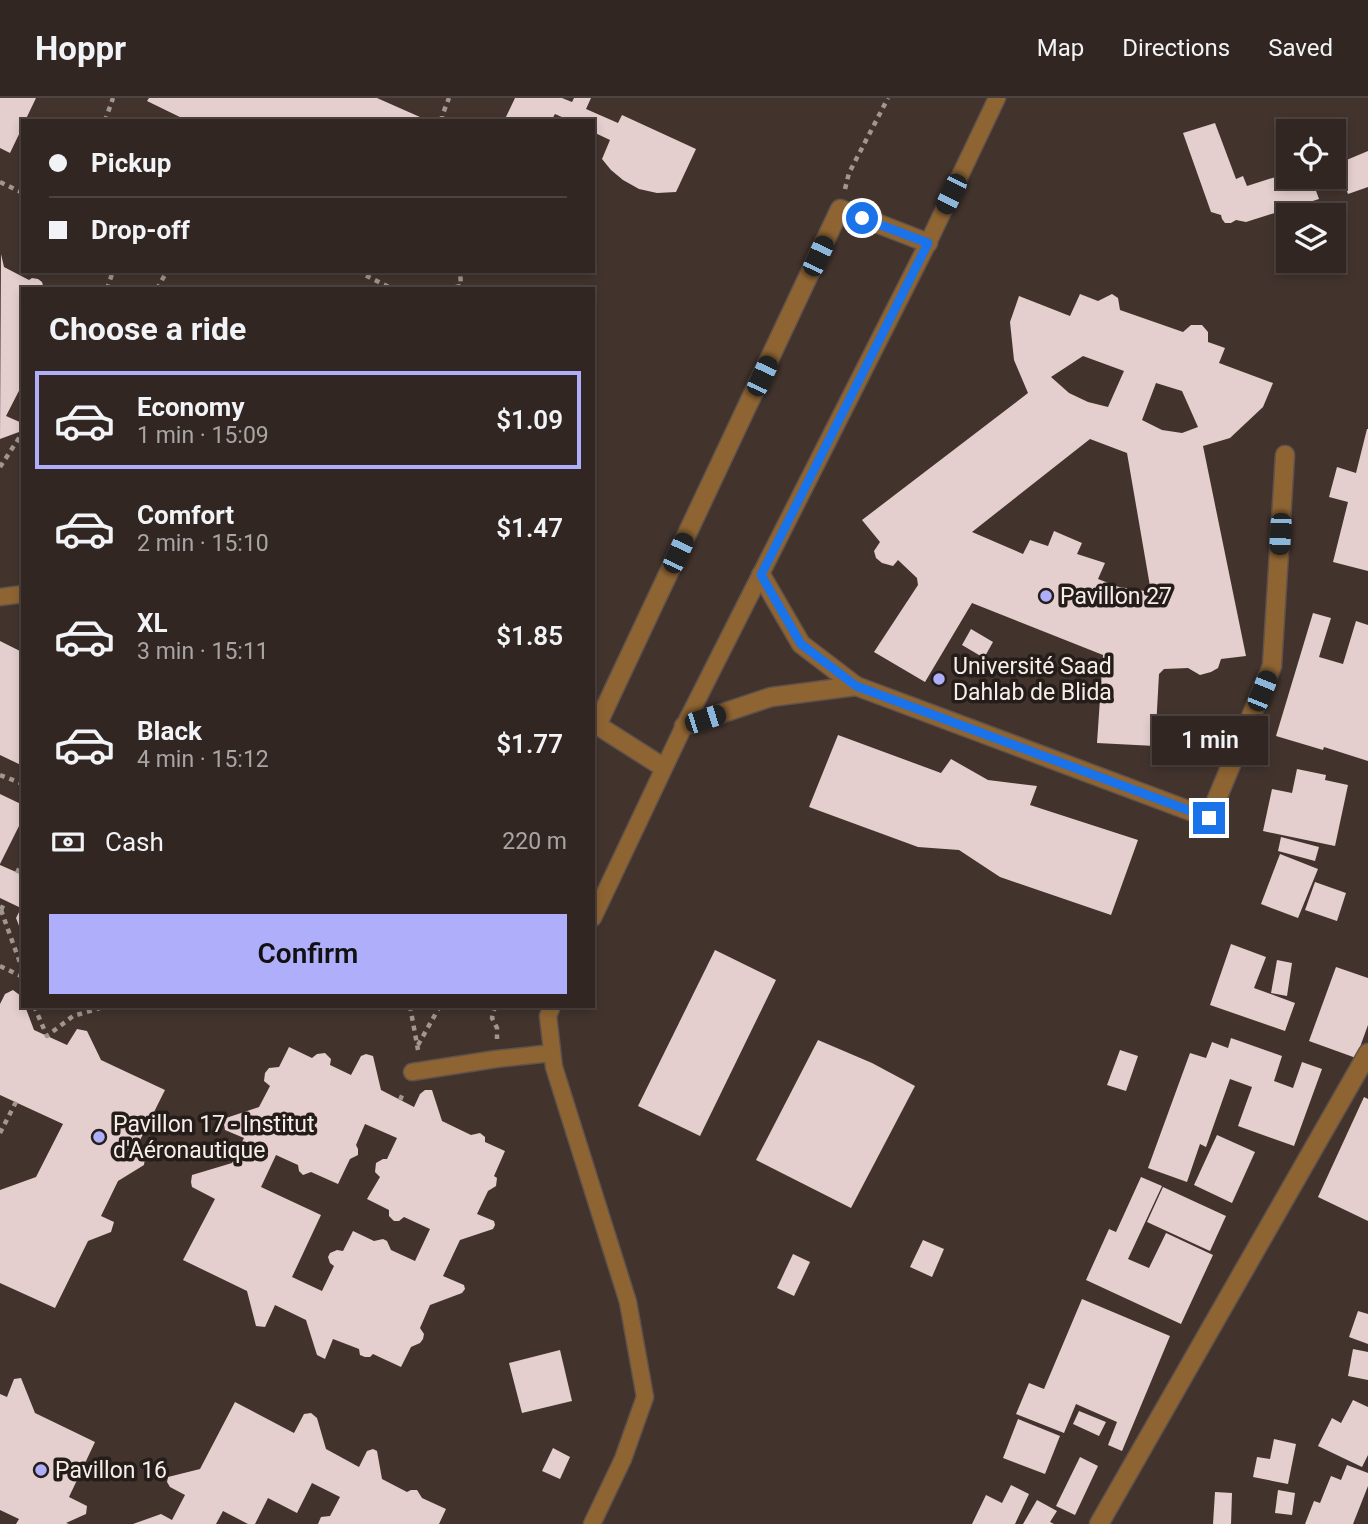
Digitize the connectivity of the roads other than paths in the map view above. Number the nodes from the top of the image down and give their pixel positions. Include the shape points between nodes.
1 (997, 98) edge
2 (928, 243) junction
3 (1285, 455) dead end
4 (761, 575) junction
5 (21, 594) edge
6 (0, 597) edge
7 (856, 686) junction
8 (595, 724) edge
9 (684, 726) junction
10 (663, 767) junction
11 (595, 914) edge
12 (551, 1008) edge
13 (552, 1053) junction
14 (1368, 1053) edge
15 (412, 1072) dead end
16 (592, 1524) edge
17 (1099, 1524) edge

1 - 2 lane
2 - 4 lane
2 - 8 street via 840,209
3 - 7 street via 1272,666 1209,818
4 - 7 street via 801,644
4 - 9 lane
5 - 6 lane
7 - 9 street via 771,697
8 - 10 street
9 - 10 lane
10 - 11 lane
12 - 13 lane
13 - 15 lane
13 - 16 lane via 628,1302 645,1397 623,1459
14 - 17 street

